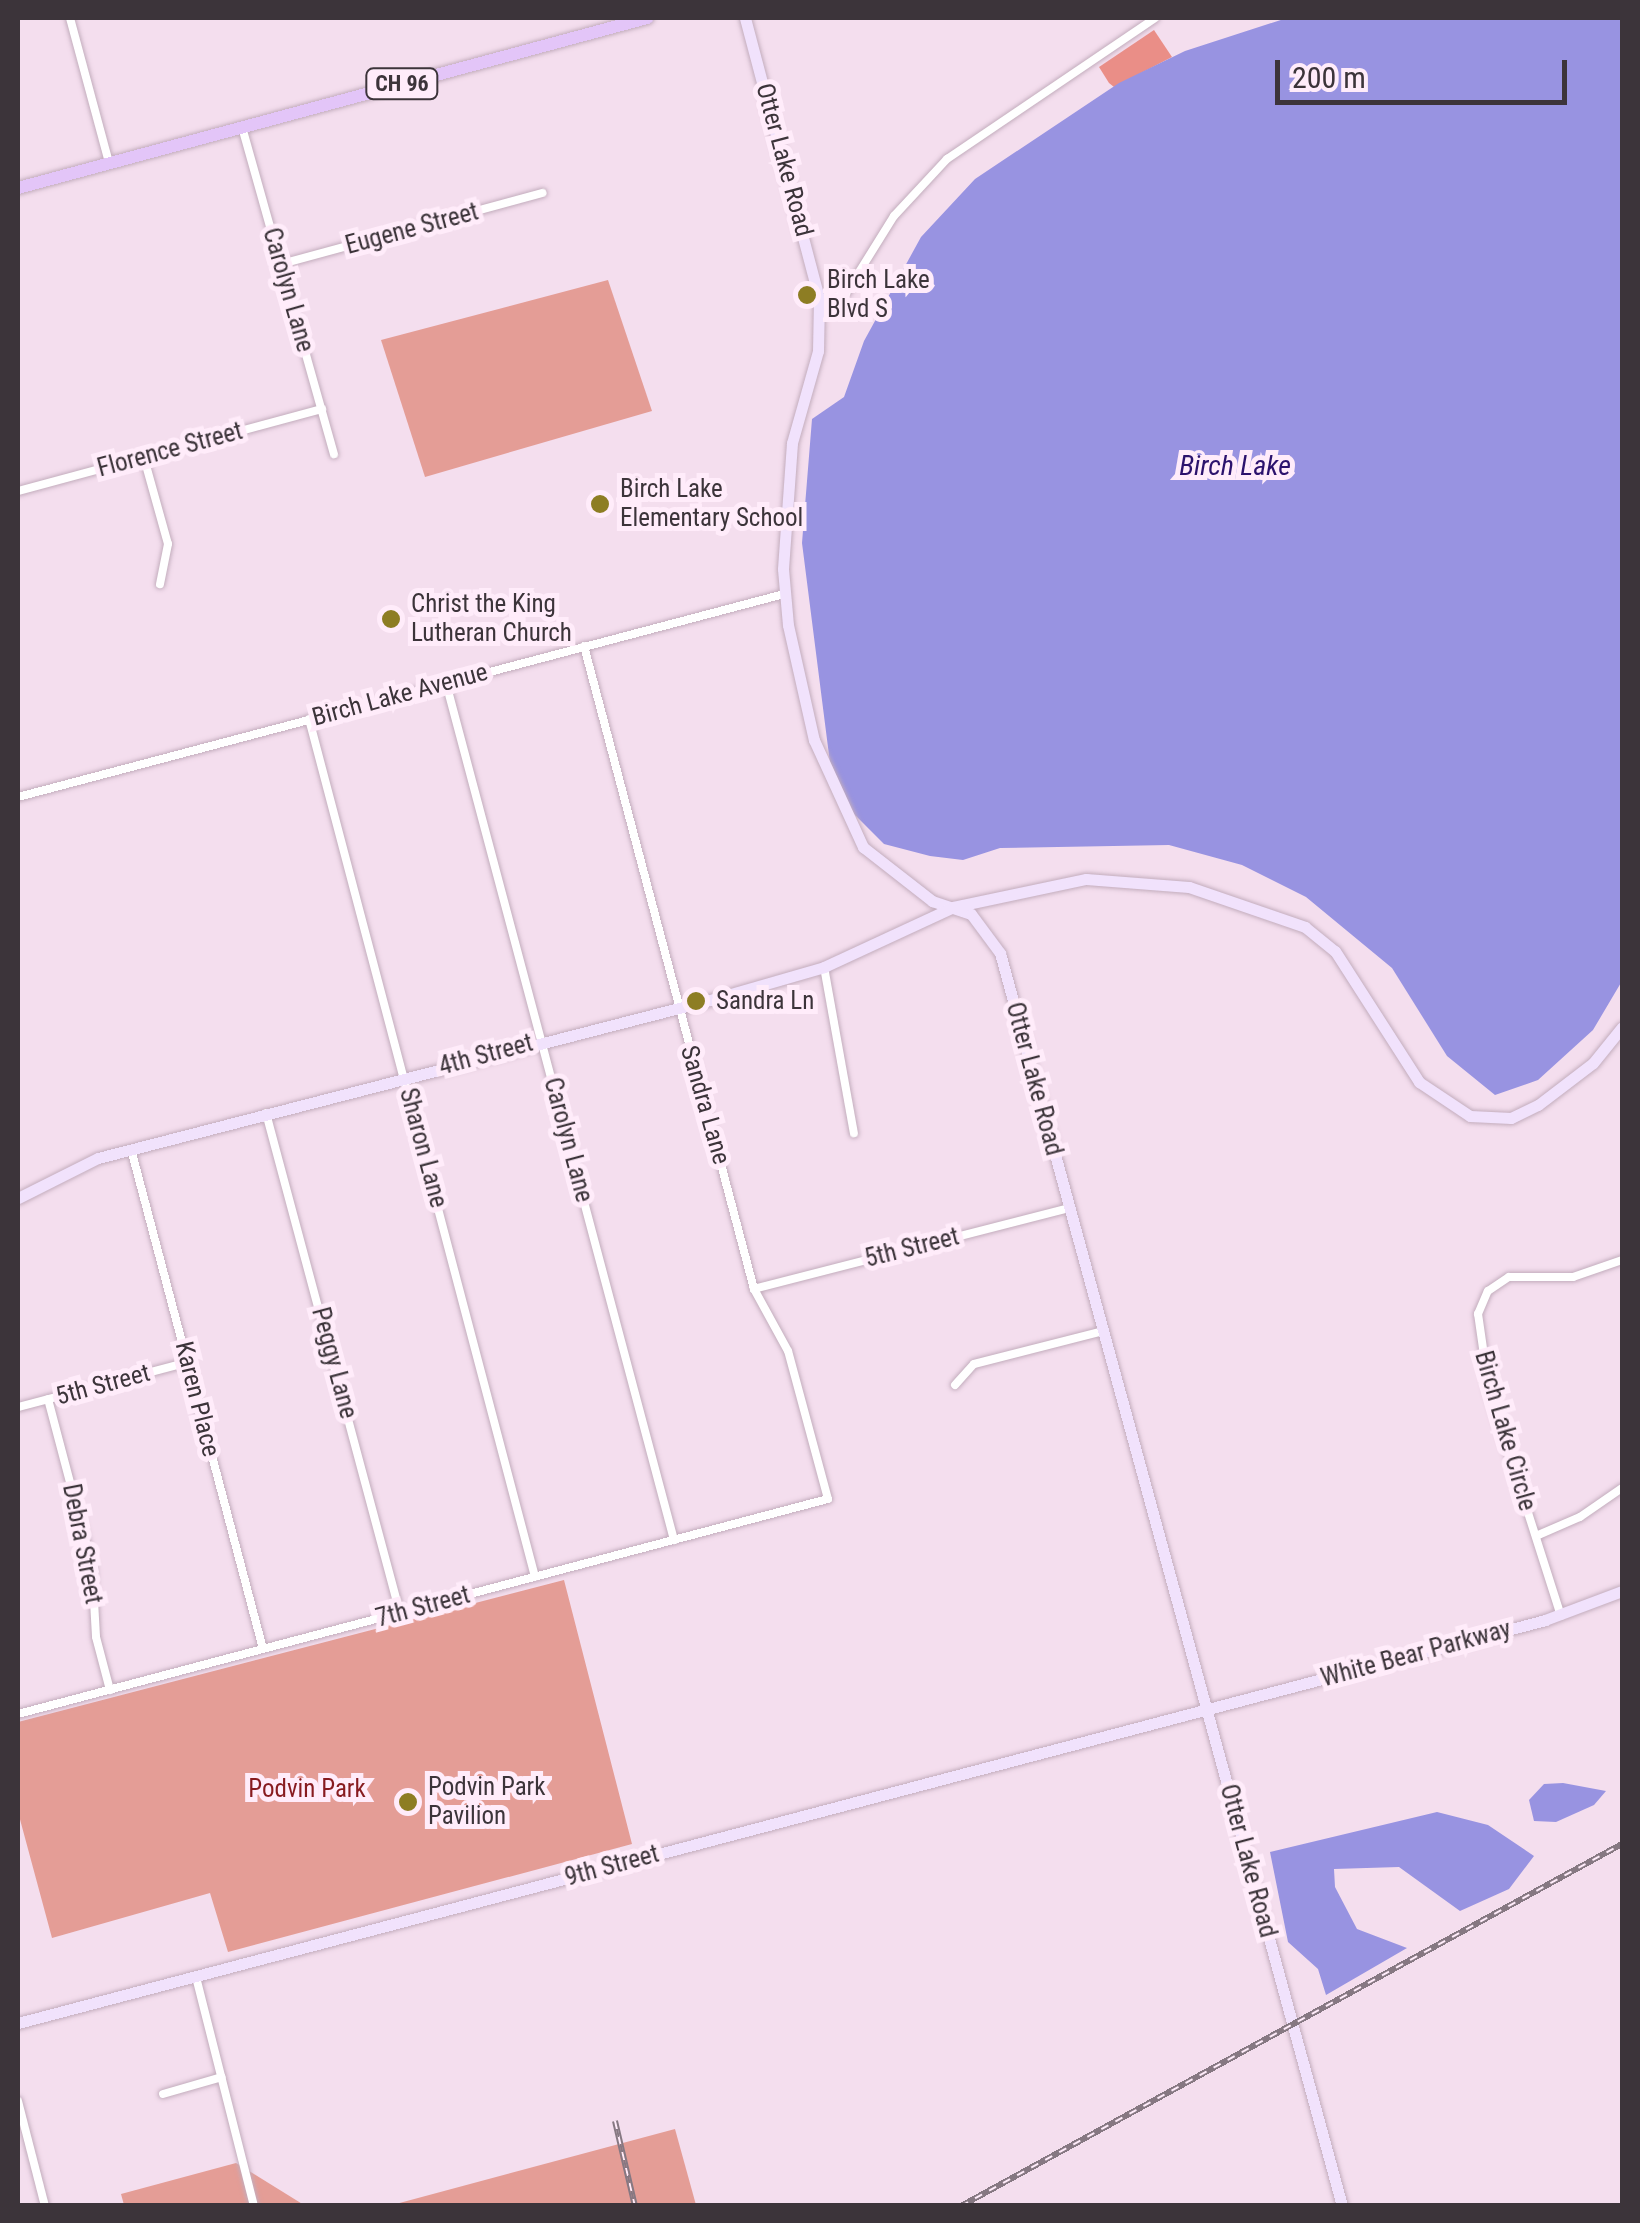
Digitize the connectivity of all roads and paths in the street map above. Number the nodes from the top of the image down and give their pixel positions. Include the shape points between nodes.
1 (70, 18) edge
2 (647, 18) edge
3 (745, 18) edge
4 (1155, 18) edge
5 (242, 127) junction
6 (108, 163) junction
7 (18, 188) edge
8 (543, 194) dead end
9 (281, 264) junction
10 (819, 303) junction
11 (322, 409) junction
12 (334, 454) dead end
13 (144, 458) junction
14 (18, 491) edge
15 (160, 584) dead end
16 (784, 594) junction
17 (584, 646) junction
18 (446, 683) junction
19 (309, 720) junction
20 (18, 797) edge
21 (953, 907) junction
22 (824, 967) junction
23 (677, 1008) junction
24 (1622, 1027) edge
25 (542, 1041) junction
26 (404, 1077) junction
27 (266, 1113) junction
28 (854, 1134) dead end
29 (131, 1149) junction
30 (18, 1198) edge
31 (1069, 1208) junction
32 (1622, 1260) edge
33 (754, 1289) junction
34 (1103, 1331) junction
35 (188, 1362) junction
36 (955, 1385) dead end
37 (48, 1399) junction
38 (18, 1408) edge
39 (1622, 1488) edge
40 (828, 1499) joint
41 (1536, 1536) junction
42 (674, 1540) junction
43 (535, 1577) junction
44 (1622, 1592) edge
45 (400, 1613) junction
46 (1561, 1616) junction
47 (263, 1649) junction
48 (110, 1690) junction
49 (1206, 1710) junction
50 (18, 1714) edge
51 (196, 1977) junction
52 (18, 2023) edge
53 (222, 2077) junction
54 (163, 2094) dead end
55 (18, 2101) edge
56 (44, 2206) edge
57 (254, 2206) edge
58 (1342, 2206) edge

1 - 6 street
2 - 5 main road, CH 96
3 - 10 street, Otter Lake Road
4 - 10 street via 952,154 898,210 845,295
5 - 6 main road, CH 96
5 - 9 street, Carolyn Lane
6 - 7 main road, CH 96
8 - 9 street, Eugene Street
9 - 11 street, Carolyn Lane
10 - 16 street, Otter Lake Road via 818,351 792,443
11 - 12 street, Carolyn Lane
11 - 13 street, Florence Street
13 - 14 street, Florence Street
13 - 15 street via 168,544
16 - 17 street, Birch Lake Avenue
16 - 21 street, Otter Lake Road via 814,740 846,820 870,855 900,880
17 - 18 street, Birch Lake Avenue
17 - 23 street, Sandra Lane
18 - 19 street, Birch Lake Avenue
18 - 25 street, Carolyn Lane
19 - 20 street, Birch Lake Avenue
19 - 26 street, Sharon Lane
21 - 22 street, 4th Street
21 - 24 street, 4th Street via 1064,882 1147,880 1288,918 1335,952 1432,1097 1484,1119 1511,1118 1538,1105 1584,1072
21 - 31 street, Otter Lake Road via 986,927 1000,953
22 - 23 street, 4th Street
22 - 28 street via 836,1017 836,1063
23 - 25 street, 4th Street
23 - 33 street, Sandra Lane
25 - 26 street, 4th Street
25 - 42 street, Carolyn Lane
26 - 27 street, 4th Street
26 - 43 street, Sharon Lane
27 - 29 street, 4th Street
27 - 45 street, Peggy Lane
29 - 30 street, 4th Street via 81,1163
29 - 35 street, Karen Place
31 - 33 street, 5th Street
31 - 34 street, Otter Lake Road
32 - 41 street, Birch Lake Circle via 1573,1278 1509,1277 1488,1291 1479,1308 1488,1384
33 - 40 street, Sandra Lane via 788,1351
34 - 36 street via 974,1364
34 - 49 street, Otter Lake Road
35 - 37 street, 5th Street
35 - 47 street, Karen Place
37 - 38 street, 5th Street
37 - 48 street, Debra Street via 92,1565 96,1637
39 - 41 street, Birch Lake Circle via 1580,1518
40 - 42 street, 7th Street
41 - 46 street, Birch Lake Circle
42 - 43 street, 7th Street
43 - 45 street, 7th Street
44 - 46 street, White Bear Parkway
45 - 47 street, 7th Street
46 - 49 street, White Bear Parkway
47 - 48 street, 7th Street
48 - 50 street, 7th Street
49 - 51 street, 9th Street
49 - 58 street, Otter Lake Road
51 - 52 street, 9th Street
51 - 53 street
53 - 54 street
53 - 57 street
55 - 56 street

